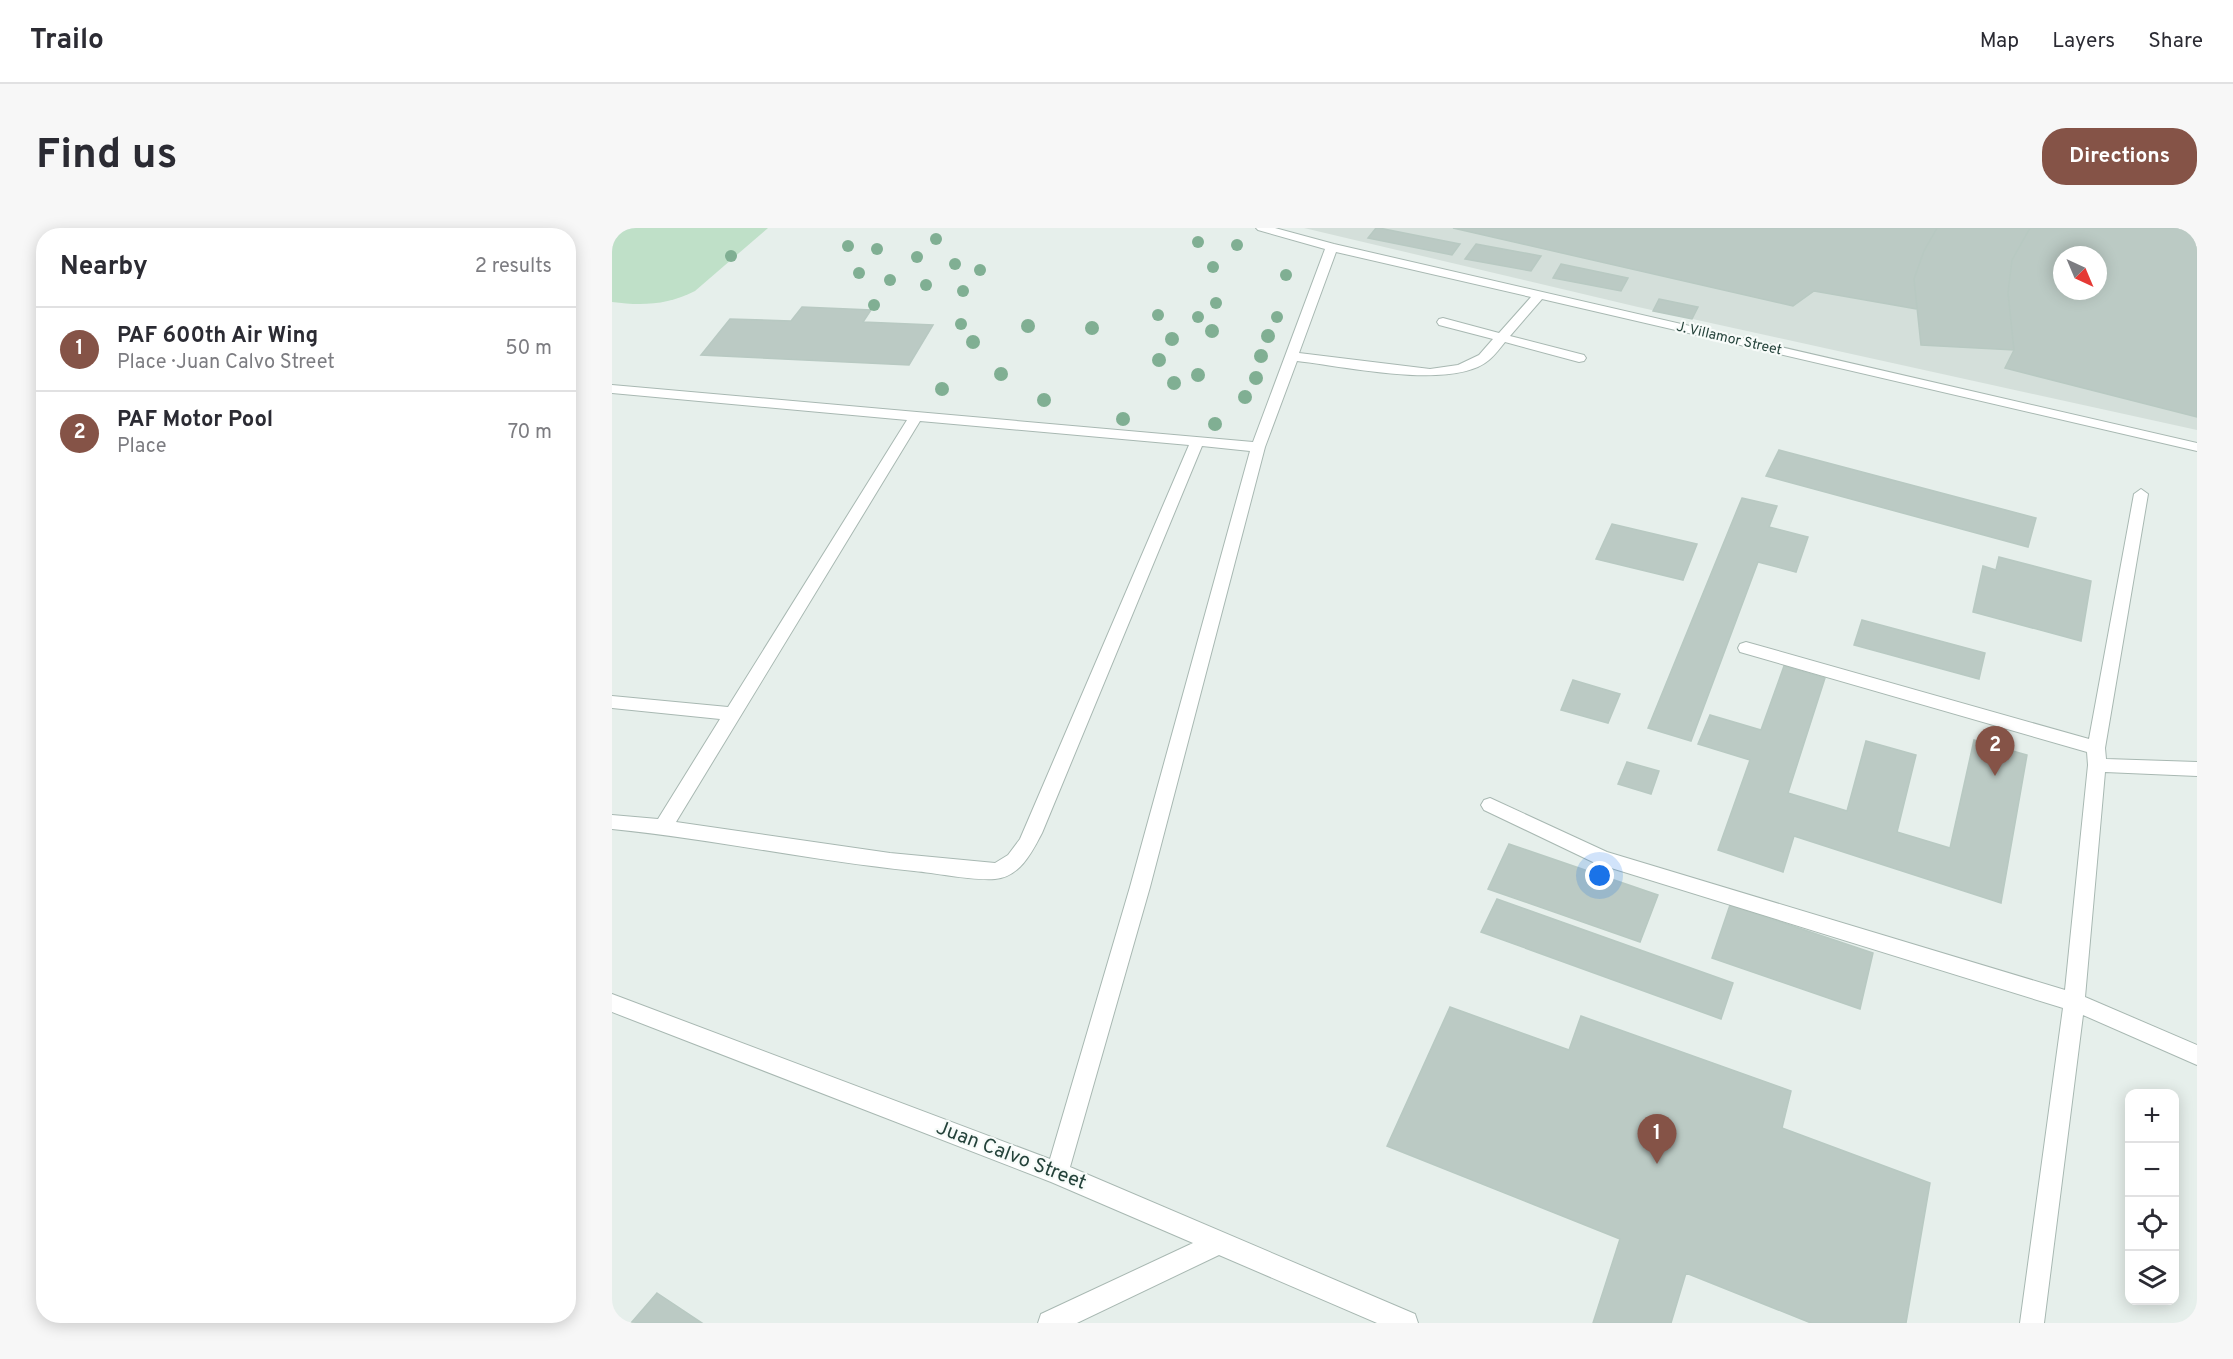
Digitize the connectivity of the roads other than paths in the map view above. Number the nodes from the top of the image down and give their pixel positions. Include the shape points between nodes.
1 (1262, 228) edge
2 (1332, 247) junction
3 (1539, 295) junction
4 (1443, 322) dead end
5 (1501, 339) junction
6 (1292, 356) junction
7 (1579, 358) dead end
8 (612, 389) edge
9 (915, 418) junction
10 (1197, 442) junction
11 (1258, 447) junction
12 (2197, 447) edge
13 (2140, 494) dead end
14 (1746, 648) dead end
15 (612, 702) edge
16 (731, 714) junction
17 (2096, 757) junction
18 (2197, 769) edge
19 (1490, 805) dead end
20 (612, 822) edge
21 (663, 827) junction
22 (2074, 1002) junction
23 (612, 1003) edge
24 (2197, 1055) edge
25 (1057, 1173) junction
26 (1218, 1243) junction
27 (1050, 1323) edge
28 (1406, 1323) edge
29 (2032, 1323) edge

1 - 2 street, J. Villamor Street
2 - 3 street, J. Villamor Street
2 - 6 street
3 - 5 street
3 - 12 street, J. Villamor Street
4 - 5 street
5 - 6 street via 1476,362 1461,369 1430,373
5 - 7 street
6 - 11 street
8 - 9 street
9 - 10 street
9 - 16 street
10 - 11 street
10 - 21 street via 1045,802 1019,858 1008,868 996,871 890,861
11 - 25 street via 1140,887
13 - 17 street
14 - 17 street
15 - 16 street
16 - 21 street
17 - 18 street
17 - 22 street
19 - 22 street via 1602,858
20 - 21 street
22 - 24 street
22 - 29 street
23 - 25 street, Juan Calvo Street
25 - 26 street, Juan Calvo Street
26 - 27 street
26 - 28 street, Juan Calvo Street

